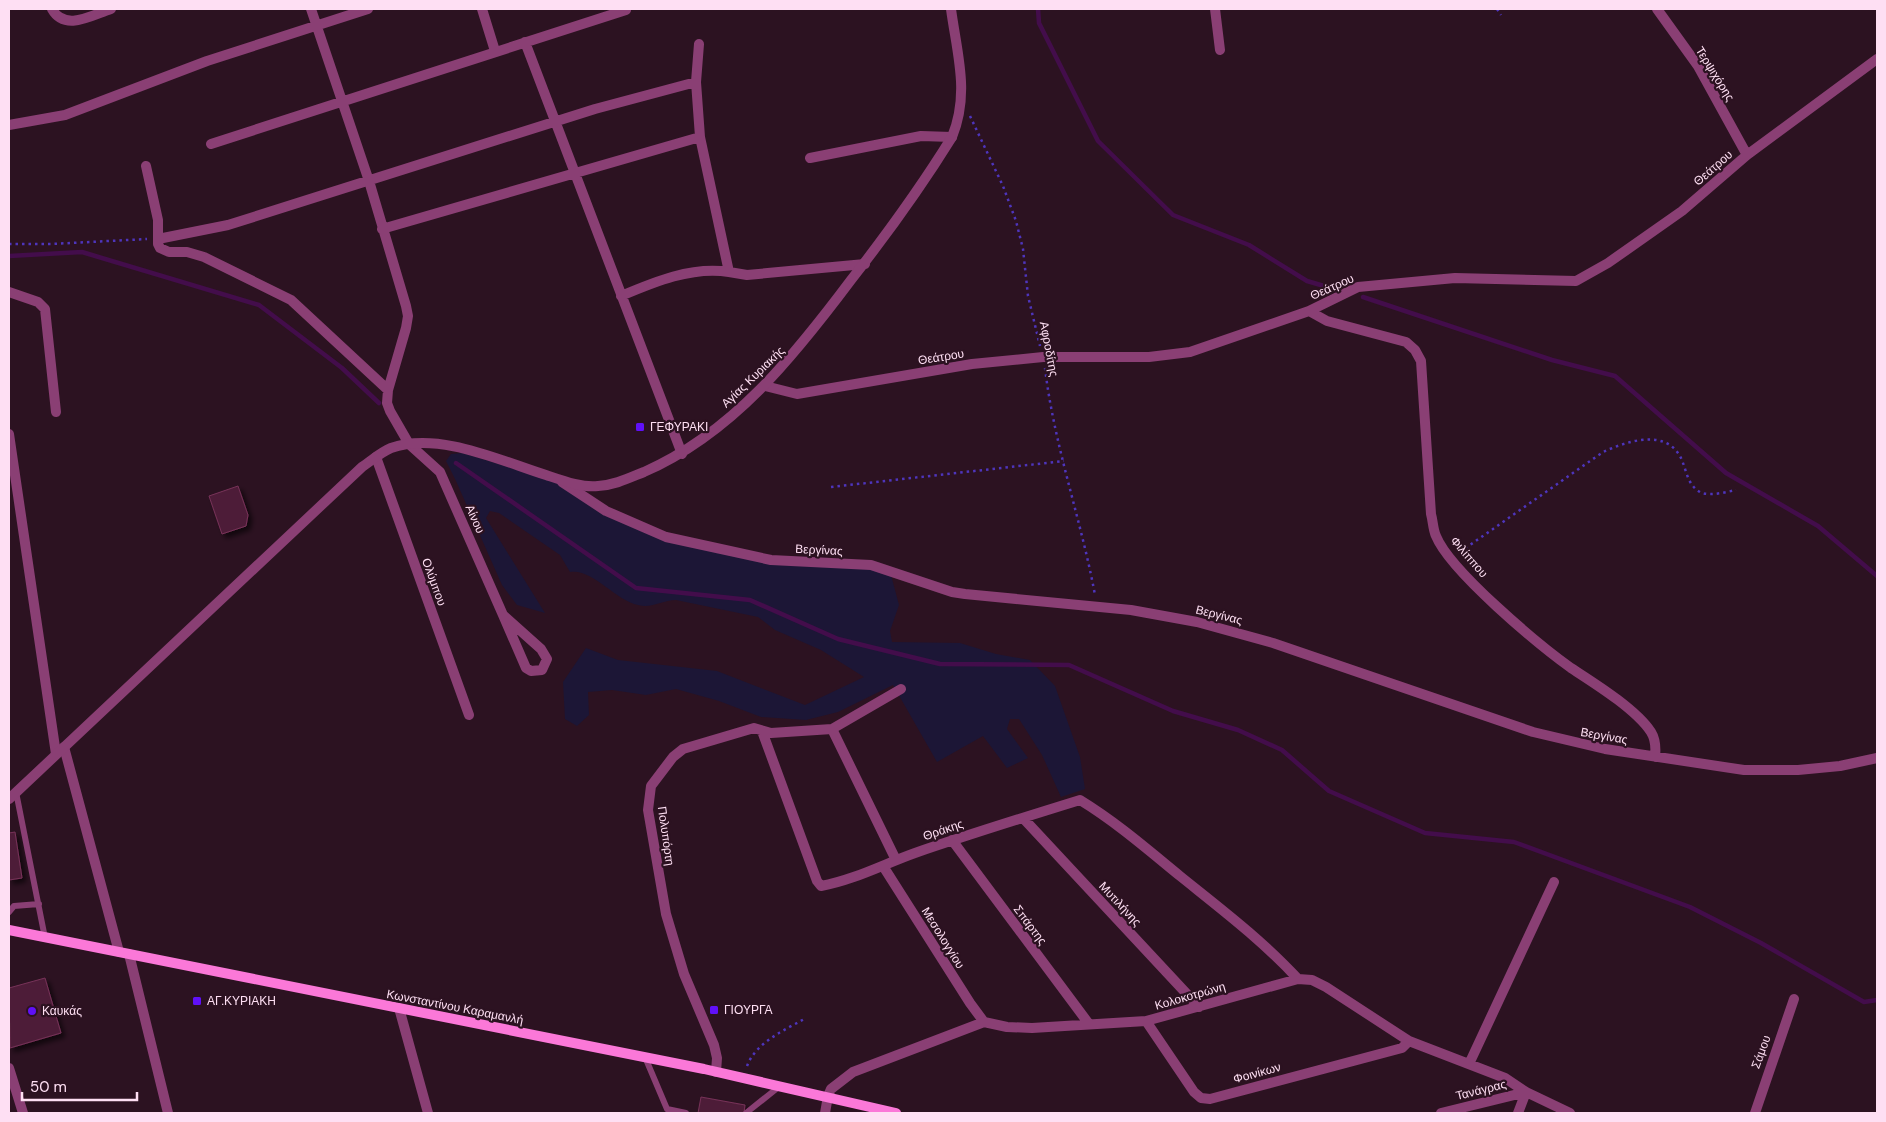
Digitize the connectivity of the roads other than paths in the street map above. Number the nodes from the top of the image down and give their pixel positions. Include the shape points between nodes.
1 (52, 9) edge
2 (111, 9) edge
3 (311, 9) edge
4 (368, 9) edge
5 (482, 9) edge
6 (951, 9) edge
7 (1215, 9) edge
8 (1657, 9) edge
9 (626, 10) dead end
10 (317, 26) junction
11 (525, 42) junction
12 (699, 44) dead end
13 (1220, 50) dead end
14 (495, 51) junction
15 (1877, 59) edge
16 (696, 82) junction
17 (344, 102) junction
18 (555, 123) junction
19 (9, 125) edge
20 (700, 136) junction
21 (952, 137) junction
22 (211, 144) dead end
23 (1748, 155) junction
24 (810, 158) dead end
25 (146, 166) dead end
26 (574, 172) junction
27 (369, 181) junction
28 (382, 229) junction
29 (158, 239) junction
30 (865, 264) junction
31 (729, 272) junction
32 (9, 292) edge
33 (621, 296) junction
34 (1309, 311) junction
35 (764, 386) junction
36 (388, 390) junction
37 (56, 412) dead end
38 (9, 434) edge
39 (410, 444) junction
40 (682, 454) junction
41 (376, 458) junction
42 (558, 480) junction
43 (503, 615) junction
44 (901, 689) dead end
45 (469, 715) dead end
46 (832, 729) junction
47 (762, 731) junction
48 (60, 751) junction
49 (1655, 757) junction
50 (1877, 758) edge
51 (13, 795) edge
52 (1023, 818) junction
53 (952, 840) junction
54 (896, 860) junction
55 (883, 866) junction
56 (1554, 882) dead end
57 (39, 904) junction
58 (9, 912) edge
59 (9, 930) edge
60 (45, 938) junction
61 (124, 953) junction
62 (1298, 978) junction
63 (1794, 999) dead end
64 (1198, 1007) junction
65 (399, 1008) junction
66 (1146, 1021) junction
67 (984, 1022) junction
68 (1089, 1024) junction
69 (1409, 1041) junction
70 (645, 1058) junction
71 (1469, 1064) junction
72 (9, 1068) edge
73 (716, 1072) junction
74 (780, 1086) junction
75 (1526, 1092) junction
76 (828, 1096) junction
77 (22, 1113) edge
78 (168, 1113) edge
79 (428, 1113) edge
80 (686, 1113) edge
81 (746, 1113) edge
82 (825, 1113) edge
83 (896, 1113) edge
84 (1442, 1113) edge
85 (1518, 1113) edge
86 (1570, 1113) edge
87 (1754, 1113) edge

1 - 2 street via 62,19 74,22
3 - 10 street
4 - 10 street
5 - 14 street
6 - 21 street, Αγίας Κυριακής via 963,93
7 - 13 street
8 - 23 street, Τερψιχόρης via 1698,66
9 - 11 street
10 - 17 street
10 - 19 street via 207,61 65,114
11 - 14 street
11 - 18 street
12 - 16 street
14 - 17 street
15 - 23 street, Θεάτρου
16 - 18 street via 594,109
16 - 20 street
17 - 22 street
17 - 27 street
18 - 26 street
18 - 27 street
20 - 26 street
20 - 31 street
21 - 24 street via 921,136
21 - 30 street, Αγίας Κυριακής
23 - 34 street, Θεάτρου via 1682,211 1608,263 1576,281 1455,278 1400,282 1358,287
25 - 29 street via 158,220
26 - 28 street
26 - 33 street
27 - 28 street
27 - 29 street via 228,225
28 - 36 street via 408,316
29 - 36 street via 164,251 204,257 291,300
30 - 31 street via 748,275
30 - 35 street, Αγίας Κυριακής via 804,342
31 - 33 street via 678,275
32 - 37 street via 38,302 45,309
33 - 40 street
34 - 35 street, Θεάτρου via 1190,352 1149,357 1043,357 972,364 798,394
34 - 49 street, Φιλίππου via 1327,322 1406,342 1415,350 1420,361 1431,514 1436,536 1466,576 1551,654 1606,692 1644,724 1654,738
35 - 40 street, Αγίας Κυριακής
36 - 39 street, Αίνου via 390,411
38 - 48 street
39 - 41 street, Αγίας Κυριακής via 390,449
39 - 42 street, Αγίας Κυριακής via 432,442
39 - 43 street, Αίνου via 440,472
40 - 42 street, Αγίας Κυριακής via 616,484 596,487
41 - 45 street, Ολύμπου
41 - 48 street, Αγίας Κυριακής via 317,509
42 - 49 street, Βεργίνας via 606,511 666,538 771,560 871,565 965,594 1168,615 1234,631 1533,732 1572,743
43 - 43 street, Αίνου via 541,649 547,659 542,670 526,668
44 - 46 street, Πολυπόρτη
46 - 47 street, Πολυπόρτη
46 - 54 street
47 - 55 street, Θράκης via 821,886
47 - 73 street, Πολυπόρτη via 747,729 684,749 656,778 649,796 648,810 666,914 684,974 714,1045
48 - 51 street, Αγίας Κυριακής
48 - 61 street
49 - 50 street, Βεργίνας via 1744,770 1798,770
51 - 57 lane
52 - 53 street, Θράκης
52 - 62 street, Θράκης via 1080,800 1109,817 1224,910
52 - 64 street, Μυτιλήνης
53 - 54 street, Θράκης
53 - 68 street, Σπάρτης
54 - 55 street, Θράκης
55 - 67 street, Μεσολογγίου
56 - 71 street
57 - 58 lane via 14,906
57 - 60 lane
59 - 60 main road, Κωνσταντίνου Καραμανλή
60 - 61 main road, Κωνσταντίνου Καραμανλή
61 - 65 main road, Κωνσταντίνου Καραμανλή
61 - 78 street
62 - 64 street, Κολοκοτρώνη
62 - 69 street via 1326,987
63 - 87 street, Σάμου
64 - 66 street, Κολοκοτρώνη
65 - 70 main road, Κωνσταντίνου Καραμανλή
65 - 79 street
66 - 68 street, Κολοκοτρώνη
66 - 69 street, Φοινίκων via 1201,1098 1402,1048
67 - 68 street, Κολοκοτρώνη via 1032,1028
67 - 76 street via 853,1072 831,1089
69 - 71 street
70 - 73 main road, Κωνσταντίνου Καραμανλή
70 - 80 lane via 667,1109
71 - 75 street via 1506,1078
72 - 77 street
73 - 74 main road, Κωνσταντίνου Καραμανλή
74 - 76 main road, Κωνσταντίνου Καραμανλή
74 - 81 lane
75 - 84 street, Τανάγρας
75 - 85 street
75 - 86 street
76 - 82 street
76 - 83 main road, Κωνσταντίνου Καραμανλή

